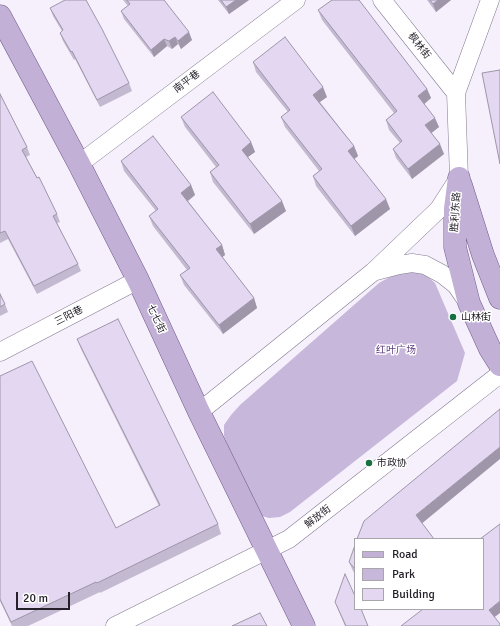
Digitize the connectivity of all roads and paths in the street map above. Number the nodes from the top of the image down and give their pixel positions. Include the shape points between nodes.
1 (296, 0) edge
2 (382, 0) edge
3 (490, 0) edge
4 (0, 16) edge
5 (456, 93) junction
6 (79, 164) junction
7 (459, 178) junction
8 (373, 272) junction
9 (138, 280) junction
10 (500, 298) edge
11 (469, 303) junction
12 (0, 352) edge
13 (500, 365) edge
14 (500, 374) edge
15 (199, 412) junction
16 (268, 550) junction
17 (115, 626) edge
18 (304, 626) edge

1 - 6 street, 南平巷
2 - 5 street, 枫林街
3 - 5 street
4 - 6 main road, 七七街
5 - 7 street
6 - 9 main road, 七七街
7 - 8 street via 439,209
7 - 10 main road, 胜利东路 via 483,255
7 - 11 main road, 胜利东路 via 455,209 455,247
8 - 11 street via 399,265 425,264 456,285
8 - 15 street
9 - 12 street, 三阳巷
9 - 15 main road, 七七街
11 - 13 main road, 胜利东路
14 - 16 street, 解放街 via 289,539
15 - 16 main road, 七七街
16 - 17 street, 解放街
16 - 18 main road, 七七街

